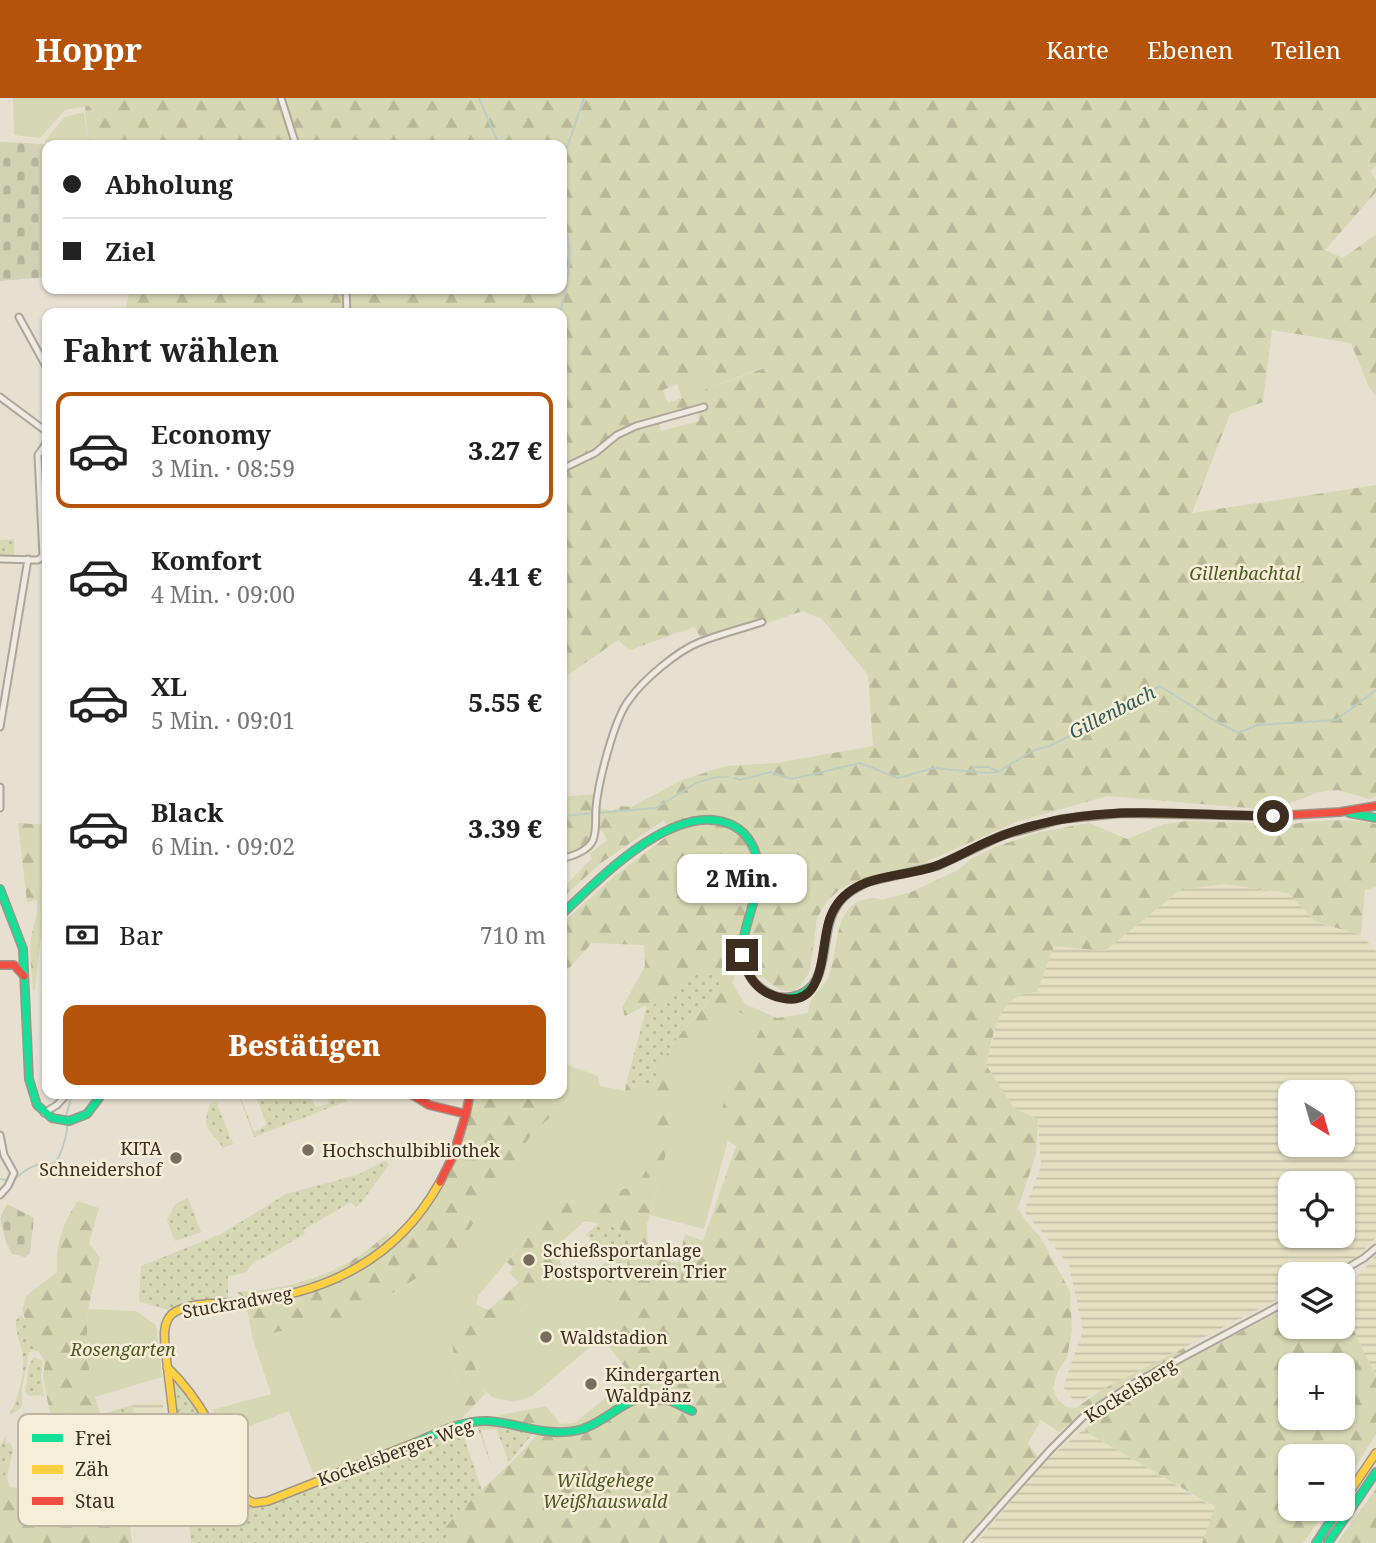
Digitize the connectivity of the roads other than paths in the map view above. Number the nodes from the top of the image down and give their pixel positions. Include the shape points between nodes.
1 (281, 98) edge
2 (294, 140) edge
3 (19, 317) dead end
4 (42, 359) edge
5 (0, 397) edge
6 (704, 407) dead end
7 (42, 428) edge
8 (42, 449) edge
9 (567, 467) edge
10 (42, 536) edge
11 (42, 557) edge
12 (0, 559) edge
13 (28, 559) junction
14 (762, 622) dead end
15 (0, 727) edge
16 (0, 787) edge
17 (1376, 804) edge
18 (0, 808) edge
19 (1349, 813) junction
20 (1303, 816) junction
21 (1376, 818) edge
22 (567, 857) edge
23 (0, 889) edge
24 (567, 910) edge
25 (23, 949) junction
26 (1, 965) edge
27 (24, 977) junction
28 (62, 1099) edge
29 (98, 1099) edge
30 (419, 1099) edge
31 (469, 1099) edge
32 (44, 1113) junction
33 (466, 1114) junction
34 (0, 1135) edge
35 (0, 1195) edge
36 (1376, 1248) edge
37 (1355, 1262) edge
38 (1278, 1306) edge
39 (167, 1367) junction
40 (692, 1411) dead end
41 (173, 1414) edge
42 (204, 1414) edge
43 (1376, 1453) edge
44 (1376, 1472) edge
45 (1355, 1484) edge
46 (248, 1500) edge
47 (1330, 1521) edge
48 (967, 1543) edge
49 (1315, 1543) edge
50 (1328, 1543) edge

1 - 2 street
3 - 4 street
5 - 7 street
6 - 9 street via 636,426
8 - 10 street via 38,454
11 - 13 street
12 - 13 street
13 - 15 street
14 - 22 street via 688,648 628,701 603,771 594,838
16 - 18 street
17 - 19 main road
17 - 20 main road
19 - 20 main road
19 - 21 main road
20 - 24 main road via 1134,813 1070,818 1006,834 933,867 866,882 842,897 833,909 821,971 813,987 800,997 775,997 761,989 744,964 758,892 758,864 752,843 728,821 698,818 669,829
23 - 25 main road
25 - 26 main road via 16,959
25 - 27 main road
26 - 27 main road via 15,966
27 - 32 main road via 29,1079 33,1099
28 - 32 street
29 - 32 main road via 79,1118 60,1121
30 - 33 main road
31 - 33 main road, Stuckradweg
33 - 39 main road, Stuckradweg via 454,1156 436,1193 398,1237 366,1263 325,1285 171,1315 164,1325
34 - 35 street via 13,1170 13,1178
36 - 37 street
38 - 48 street, Kockelsberg via 1133,1384 1083,1417
39 - 41 main road, Stuckradweg
39 - 42 main road, Kockelsberger Weg
40 - 46 main road, Kockelsberger Weg via 651,1396 568,1433 468,1422 268,1501
43 - 45 main road
44 - 50 main road
47 - 49 main road

